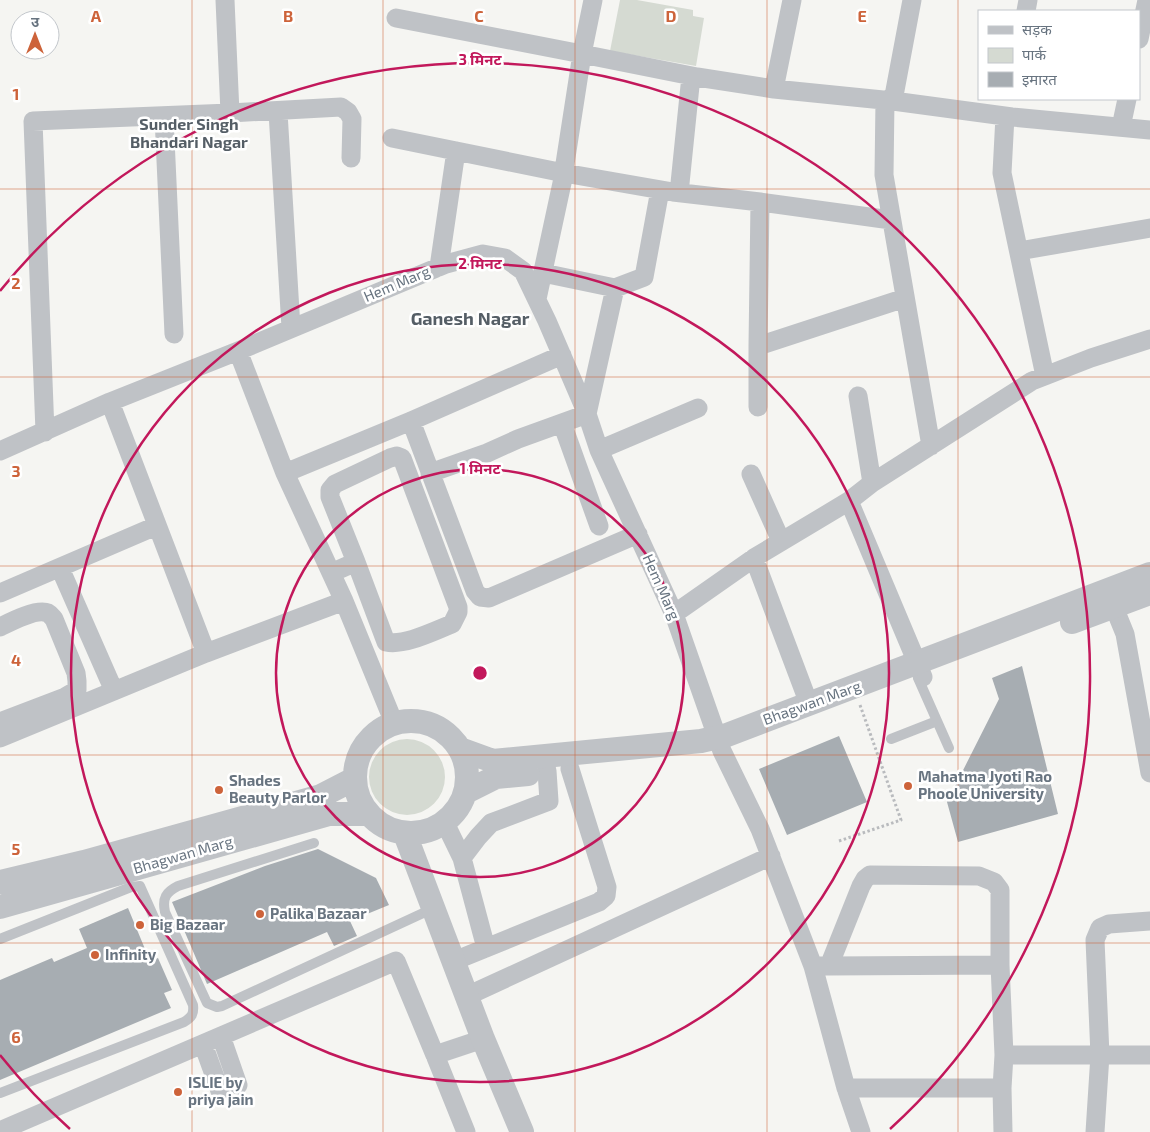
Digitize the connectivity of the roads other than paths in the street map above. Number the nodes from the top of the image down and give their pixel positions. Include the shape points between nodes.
1 (226, 0) edge
2 (593, 0) edge
3 (792, 0) edge
4 (912, 0) edge
5 (1147, 0) edge
6 (396, 18) dead end
7 (1140, 34) edge
8 (582, 54) junction
9 (691, 76) junction
10 (774, 89) junction
11 (889, 100) junction
12 (1127, 100) edge
13 (1008, 110) edge
14 (278, 112) junction
15 (230, 113) junction
16 (164, 117) junction
17 (1121, 127) junction
18 (1150, 130) edge
19 (392, 138) dead end
20 (456, 151) junction
21 (351, 158) dead end
22 (564, 173) junction
23 (660, 190) junction
24 (679, 192) junction
25 (760, 202) junction
26 (891, 220) junction
27 (1150, 228) edge
28 (1019, 251) junction
29 (439, 267) junction
30 (543, 273) junction
31 (615, 288) junction
32 (906, 298) junction
33 (537, 299) junction
34 (291, 328) junction
35 (174, 334) dead end
36 (1150, 339) edge
37 (758, 346) junction
38 (238, 351) junction
39 (562, 355) junction
40 (1045, 376) junction
41 (858, 396) dead end
42 (110, 402) junction
43 (758, 407) dead end
44 (698, 408) dead end
45 (587, 414) junction
46 (411, 421) junction
47 (562, 423) junction
48 (45, 432) junction
49 (931, 446) junction
50 (599, 450) junction
51 (0, 451) edge
52 (285, 473) junction
53 (430, 474) junction
54 (751, 474) dead end
55 (872, 483) junction
56 (849, 501) junction
57 (156, 526) junction
58 (599, 526) dead end
59 (638, 534) junction
60 (780, 542) junction
61 (754, 558) junction
62 (356, 562) junction
63 (60, 568) junction
64 (331, 573) junction
65 (1150, 574) edge
66 (0, 593) edge
67 (1150, 593) edge
68 (344, 601) junction
69 (1114, 607) junction
70 (674, 614) junction
71 (0, 627) edge
72 (206, 653) junction
73 (919, 673) junction
74 (114, 691) junction
75 (810, 704) junction
76 (937, 721) junction
77 (0, 722) edge
78 (394, 723) junction
79 (0, 738) edge
80 (891, 739) dead end
81 (720, 744) junction
82 (949, 748) dead end
83 (460, 749) junction
84 (570, 769) junction
85 (547, 771) junction
86 (1150, 773) edge
87 (354, 779) junction
88 (466, 792) junction
89 (549, 801) junction
90 (580, 801) junction
91 (368, 814) junction
92 (445, 823) junction
93 (405, 834) junction
94 (314, 843) dead end
95 (771, 856) junction
96 (462, 858) junction
97 (0, 882) edge
98 (0, 907) edge
99 (434, 908) junction
100 (1150, 921) edge
101 (0, 939) edge
102 (486, 948) junction
103 (454, 961) junction
104 (1000, 965) junction
105 (821, 966) junction
106 (467, 996) junction
107 (221, 1036) junction
108 (484, 1039) junction
109 (203, 1044) junction
110 (435, 1055) junction
111 (1004, 1055) junction
112 (1100, 1055) junction
113 (1150, 1056) edge
114 (846, 1088) junction
115 (1002, 1088) junction
116 (0, 1094) edge
117 (3, 1132) edge
118 (466, 1132) edge
119 (522, 1132) edge
120 (861, 1132) edge
121 (1003, 1132) edge
122 (1095, 1132) edge

1 - 15 street
2 - 8 street
3 - 10 street
4 - 11 street
5 - 7 street
6 - 8 street
8 - 9 street
8 - 22 street
9 - 10 street
9 - 24 street
10 - 11 street
11 - 13 street
11 - 26 street via 884,175
12 - 17 street
13 - 17 street
13 - 28 street via 1002,173
14 - 15 street
14 - 21 street via 341,107 352,120
14 - 34 street
15 - 16 street
16 - 35 street
16 - 48 street via 33,121
17 - 18 street
19 - 20 street
20 - 22 street
20 - 29 street
22 - 23 street
22 - 30 street
23 - 24 street
23 - 31 street via 644,277
24 - 25 street
25 - 26 street
25 - 37 street
26 - 32 street
27 - 28 street
28 - 40 street
29 - 33 street, Hem Marg via 484,254 505,258 522,271
29 - 34 street, Hem Marg
30 - 31 street
30 - 33 street
31 - 45 street
32 - 37 street
32 - 49 street
33 - 39 street, Hem Marg
34 - 38 street, Hem Marg
36 - 40 street
37 - 43 street
38 - 42 street, Hem Marg
38 - 52 street
39 - 45 street, Hem Marg
39 - 46 street
40 - 49 street via 1032,381
41 - 55 street
42 - 48 street, Hem Marg
42 - 57 street
44 - 50 street
45 - 47 street
45 - 50 street, Hem Marg
46 - 52 street
46 - 53 street
47 - 53 street
47 - 58 street
48 - 51 street, Hem Marg
49 - 55 street
50 - 59 street, Hem Marg
52 - 64 street
53 - 59 street via 480,597 488,598
54 - 60 street
55 - 56 street
56 - 60 street
56 - 73 street
57 - 63 street
57 - 72 street
59 - 70 street, Hem Marg
60 - 61 street
61 - 70 street
61 - 75 street
62 - 62 street via 330,490 335,484 390,458 402,458 458,608 452,624 409,640 386,642
62 - 64 street
63 - 66 street
63 - 74 street
64 - 68 street
65 - 73 street, Bhagwan Marg
67 - 69 street, Bhagwan Marg
68 - 72 street
68 - 78 street
69 - 73 street, Bhagwan Marg
69 - 86 street via 1125,634
70 - 81 street, Hem Marg
71 - 77 street via 30,614 48,613 54,619 77,681 77,690 66,697
72 - 74 street
73 - 75 street, Bhagwan Marg
73 - 76 lane
73 - 81 street, Bhagwan Marg via 858,700
74 - 79 street
75 - 81 street, Bhagwan Marg
76 - 80 lane
76 - 82 lane
78 - 83 street via 421,722 446,733
78 - 87 street via 371,737 356,760
81 - 83 street, Bhagwan Marg via 701,741 493,761
81 - 84 street, Bhagwan Marg
81 - 95 street, Hem Marg
83 - 88 street via 468,772
84 - 85 street, Bhagwan Marg
84 - 90 street
85 - 88 street, Bhagwan Marg via 496,777
85 - 89 street
87 - 91 street via 358,799
87 - 97 street, Bhagwan Marg via 321,796
88 - 92 street via 461,804
89 - 90 street
89 - 96 street via 491,823
90 - 102 street via 607,887 606,896 599,902
91 - 93 street via 385,828
91 - 98 street, Bhagwan Marg via 329,814
92 - 93 street via 428,832
92 - 96 street
93 - 99 street
94 - 99 lane via 178,886 165,895 165,912 207,1003 222,1006
95 - 105 street, Hem Marg
95 - 106 street
96 - 102 street
99 - 103 street
100 - 112 street via 1109,924 1100,928 1095,940
101 - 116 lane via 140,886 194,1011 184,1022
102 - 103 street
103 - 106 street
104 - 105 street
104 - 105 street via 1000,890 994,882 979,876 876,875 867,877 861,886
104 - 111 street
105 - 114 street, Hem Marg
106 - 108 street
107 - 109 street
107 - 109 street via 229,1088
107 - 110 street via 396,962
108 - 110 street
108 - 119 street
109 - 117 street
110 - 118 street
111 - 112 street
111 - 115 street
112 - 113 street
112 - 122 street
114 - 115 street
114 - 120 street, Hem Marg
115 - 121 street

